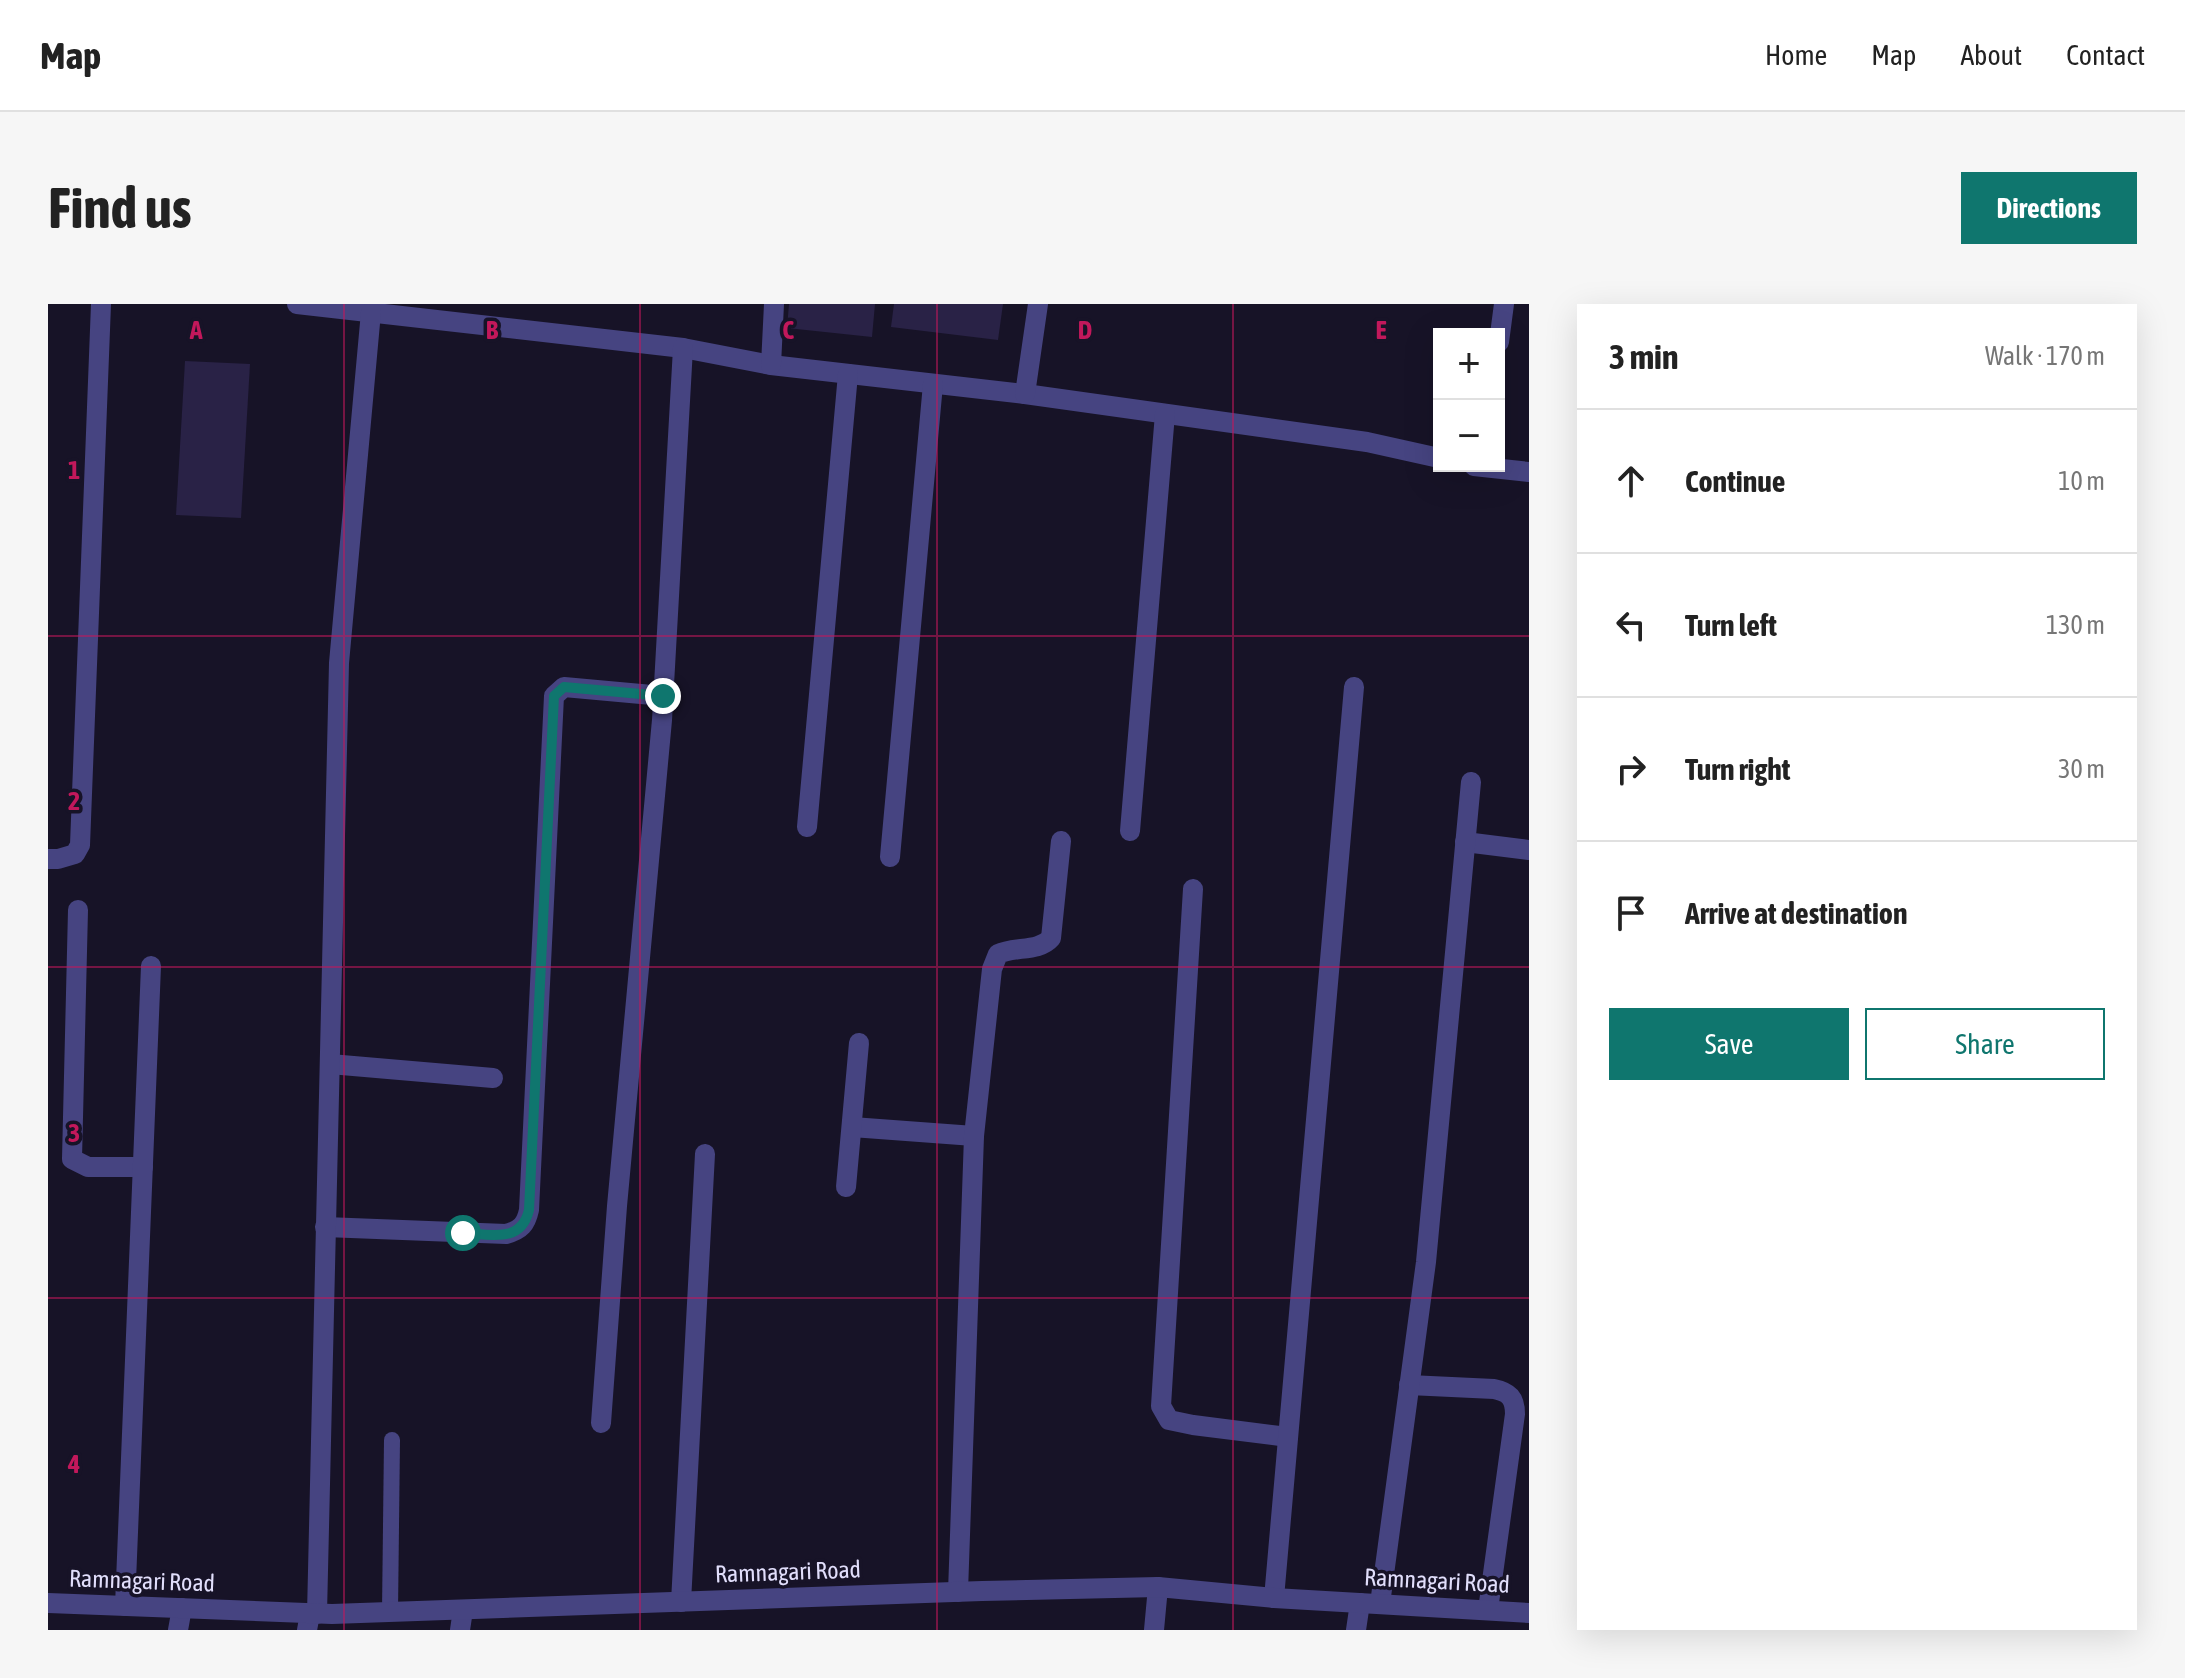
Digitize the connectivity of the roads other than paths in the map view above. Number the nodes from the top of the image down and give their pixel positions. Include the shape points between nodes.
1 (101, 304) edge
2 (297, 304) edge
3 (774, 304) edge
4 (1038, 304) edge
5 (1504, 304) edge
6 (333, 306) edge
7 (371, 312) junction
8 (1501, 328) edge
9 (683, 348) junction
10 (771, 365) junction
11 (848, 374) junction
12 (933, 384) junction
13 (1025, 394) junction
14 (1165, 414) junction
15 (1433, 457) edge
16 (1505, 470) edge
17 (1529, 472) edge
18 (1354, 687) dead end
19 (663, 696) junction
20 (1471, 782) dead end
21 (807, 827) dead end
22 (1130, 831) dead end
23 (1061, 841) dead end
24 (1465, 842) junction
25 (1529, 850) edge
26 (890, 857) dead end
27 (48, 859) edge
28 (1193, 889) dead end
29 (78, 910) dead end
30 (151, 966) dead end
31 (859, 1043) dead end
32 (330, 1064) junction
33 (493, 1078) dead end
34 (852, 1127) junction
35 (974, 1136) junction
36 (705, 1154) dead end
37 (143, 1167) junction
38 (846, 1187) dead end
39 (325, 1227) junction
40 (1409, 1385) junction
41 (601, 1423) dead end
42 (1288, 1437) junction
43 (392, 1440) dead end
44 (1158, 1587) junction
45 (958, 1592) junction
46 (1274, 1598) junction
47 (681, 1602) junction
48 (48, 1603) edge
49 (1370, 1604) junction
50 (125, 1606) junction
51 (182, 1608) junction
52 (1488, 1610) junction
53 (390, 1612) junction
54 (1529, 1613) edge
55 (311, 1619) edge
56 (461, 1620) edge
57 (178, 1630) edge
58 (1154, 1630) edge
59 (1356, 1630) edge

1 - 27 street via 80,845 75,854
2 - 6 street
3 - 10 street
4 - 13 street
5 - 8 street
6 - 7 street
7 - 9 street
7 - 32 street via 339,663
9 - 10 street
9 - 19 street
10 - 11 street
11 - 12 street
11 - 21 street
12 - 13 street
12 - 26 street
13 - 14 street
14 - 15 street via 1367,442
14 - 22 street
16 - 17 street
18 - 42 street
19 - 39 street via 564,687 554,696 529,1210 523,1227 506,1234
19 - 41 street
20 - 24 street
23 - 35 street via 1051,938 1044,945 998,954 992,969
24 - 25 street
24 - 40 street via 1426,1262
28 - 42 street via 1161,1406 1169,1420
29 - 37 street via 72,1159 88,1167
30 - 37 street
31 - 34 street
32 - 33 street
32 - 39 street
34 - 35 street
34 - 38 street
35 - 45 street
36 - 47 street
37 - 50 street
39 - 55 street
40 - 49 street
40 - 52 street via 1494,1389 1515,1403
42 - 46 street
43 - 53 lane
44 - 45 street, Ramnagari Road
44 - 46 street, Ramnagari Road
44 - 58 street
45 - 47 street, Ramnagari Road
46 - 49 street, Ramnagari Road
47 - 56 street, Ramnagari Road
48 - 50 street, Ramnagari Road
49 - 52 street, Ramnagari Road
49 - 59 street
50 - 51 street, Ramnagari Road
51 - 55 street, Ramnagari Road
51 - 57 street
52 - 54 street, Ramnagari Road
53 - 55 street, Ramnagari Road
53 - 56 street, Ramnagari Road

